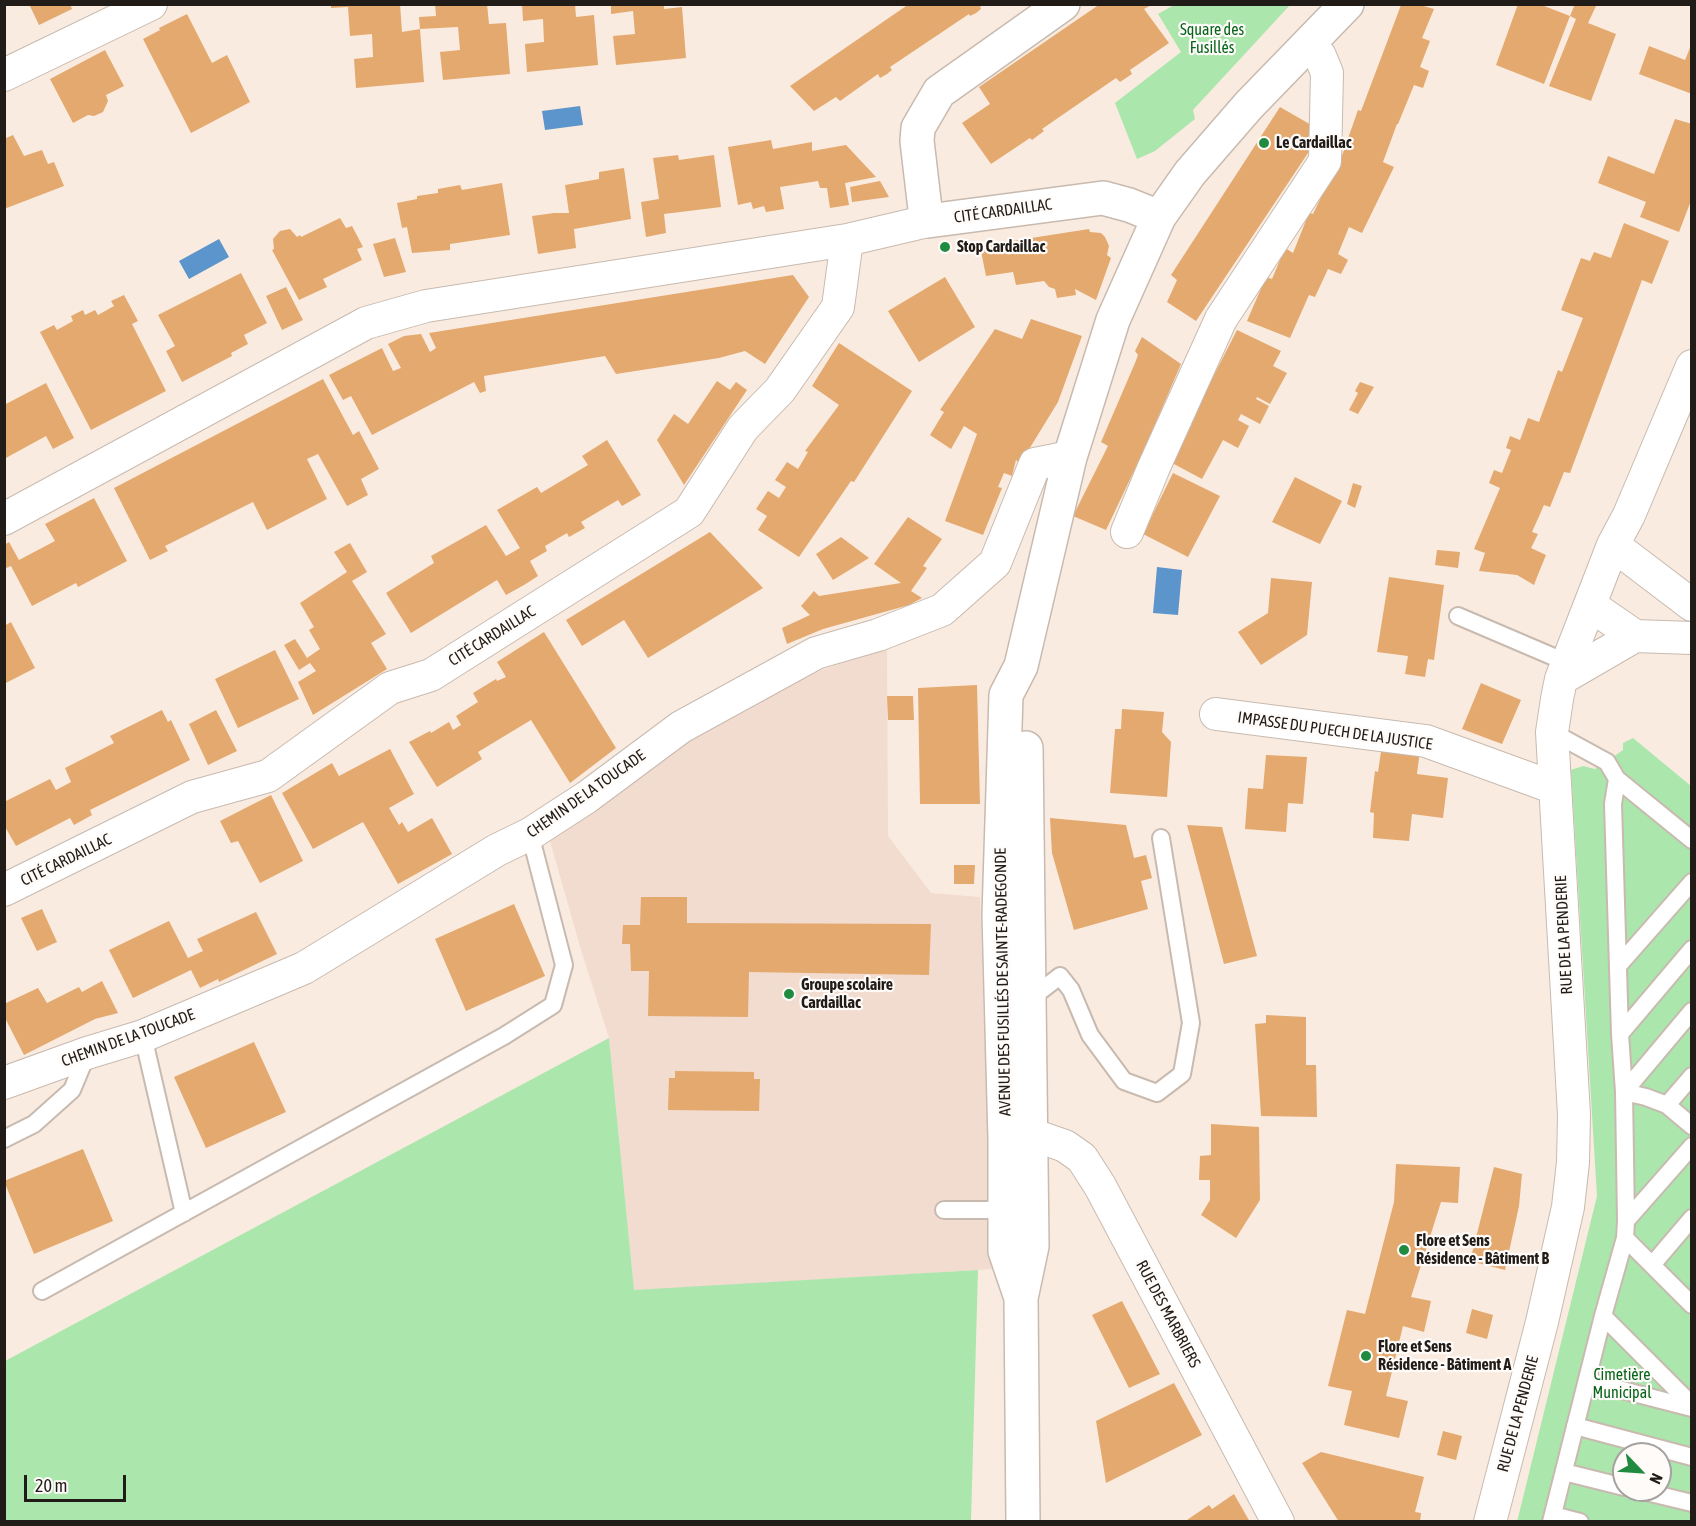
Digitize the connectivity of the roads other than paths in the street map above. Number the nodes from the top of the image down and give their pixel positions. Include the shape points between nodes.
1 (151, 4) edge
2 (1063, 4) edge
3 (1347, 4) edge
4 (1310, 42) junction
5 (4, 75) edge
6 (1159, 217) junction
7 (928, 221) junction
8 (847, 240) junction
9 (1692, 366) edge
10 (1070, 457) junction
11 (4, 519) edge
12 (1127, 532) dead end
13 (1613, 545) junction
14 (1590, 605) junction
15 (1692, 605) edge
16 (1458, 616) dead end
17 (1635, 636) junction
18 (1692, 638) edge
19 (1565, 671) junction
20 (1216, 714) dead end
21 (1552, 732) junction
22 (1617, 779) junction
23 (1555, 788) junction
24 (530, 834) junction
25 (1161, 838) dead end
26 (1692, 840) edge
27 (1692, 882) edge
28 (4, 890) edge
29 (1692, 949) edge
30 (1618, 965) junction
31 (1016, 1005) junction
32 (1692, 1011) edge
33 (1620, 1034) junction
34 (143, 1036) junction
35 (87, 1053) junction
36 (1692, 1076) edge
37 (4, 1083) edge
38 (1624, 1092) junction
39 (1667, 1105) junction
40 (1692, 1126) edge
41 (1018, 1138) junction
42 (4, 1139) edge
43 (1692, 1146) edge
44 (1018, 1197) junction
45 (944, 1210) dead end
46 (184, 1213) junction
47 (1692, 1218) edge
48 (1625, 1229) junction
49 (1652, 1265) junction
50 (42, 1291) dead end
51 (1688, 1294) edge
52 (1603, 1316) junction
53 (1587, 1381) junction
54 (1692, 1407) edge
55 (1575, 1426) junction
56 (1692, 1457) edge
57 (1564, 1472) junction
58 (1612, 1484) edge
59 (1672, 1498) edge
60 (1692, 1503) edge
61 (1552, 1518) edge
62 (1023, 1521) edge
63 (1278, 1521) edge
64 (1490, 1521) edge
65 (1580, 1521) edge

1 - 5 street
2 - 7 street via 939,92 918,128
3 - 4 street, AVENUE DES FUSILLÉS DE SAINTE-RADEGONDE
4 - 6 street, AVENUE DES FUSILLÉS DE SAINTE-RADEGONDE via 1190,173
4 - 12 street via 1327,73 1325,161 1221,319
6 - 7 street, CITÉ CARDAILLAC via 1103,198
6 - 10 street, AVENUE DES FUSILLÉS DE SAINTE-RADEGONDE via 1113,320
7 - 8 street, CITÉ CARDAILLAC
8 - 11 street, CITÉ CARDAILLAC via 426,306 366,323
8 - 28 street, CITÉ CARDAILLAC via 838,308 780,390 743,428 689,512 431,675 390,688 268,776 192,797
9 - 13 street, RUE DE LA PENDERIE
10 - 24 street, CHEMIN DE LA TOUCADE via 1035,464 995,562 942,610 816,653 681,727
10 - 31 street, AVENUE DES FUSILLÉS DE SAINTE-RADEGONDE via 1021,666 1006,695 999,903
13 - 14 street, RUE DE LA PENDERIE
13 - 15 street
14 - 17 street
14 - 19 street, RUE DE LA PENDERIE
16 - 19 lane
17 - 18 street
17 - 19 street
19 - 21 street, RUE DE LA PENDERIE
20 - 23 street, IMPASSE DU PUECH DE LA JUSTICE via 1426,741
21 - 22 lane via 1607,762
21 - 23 street, RUE DE LA PENDERIE
22 - 26 lane
22 - 30 lane via 1613,804
23 - 64 street, RUE DE LA PENDERIE via 1574,1115 1573,1162 1569,1207
24 - 34 street, CHEMIN DE LA TOUCADE via 304,969
24 - 46 lane via 564,965 553,1005
25 - 31 lane via 1191,1023 1182,1074 1157,1093 1124,1081 1090,1035 1071,990 1060,976
27 - 30 lane
29 - 33 lane
30 - 33 lane
31 - 41 street, AVENUE DES FUSILLÉS DE SAINTE-RADEGONDE
32 - 38 lane
33 - 38 lane
34 - 35 street, CHEMIN DE LA TOUCADE
34 - 46 lane
35 - 37 street, CHEMIN DE LA TOUCADE
35 - 42 lane via 72,1090 34,1124
36 - 39 lane
38 - 39 lane
38 - 48 lane
39 - 40 lane
41 - 44 street, AVENUE DES FUSILLÉS DE SAINTE-RADEGONDE
41 - 63 street, RUE DES MARBRIERS via 1042,1138 1065,1146 1082,1158 1101,1186
43 - 48 lane
44 - 45 lane via 990,1210
44 - 62 street, AVENUE DES FUSILLÉS DE SAINTE-RADEGONDE via 1032,1246 1021,1298
46 - 50 lane
47 - 49 lane
48 - 49 lane
48 - 52 lane
49 - 51 lane
52 - 53 lane
52 - 54 lane
53 - 54 lane
53 - 55 lane
55 - 56 lane
55 - 57 lane
57 - 58 lane
57 - 61 lane
59 - 60 lane
61 - 65 lane

